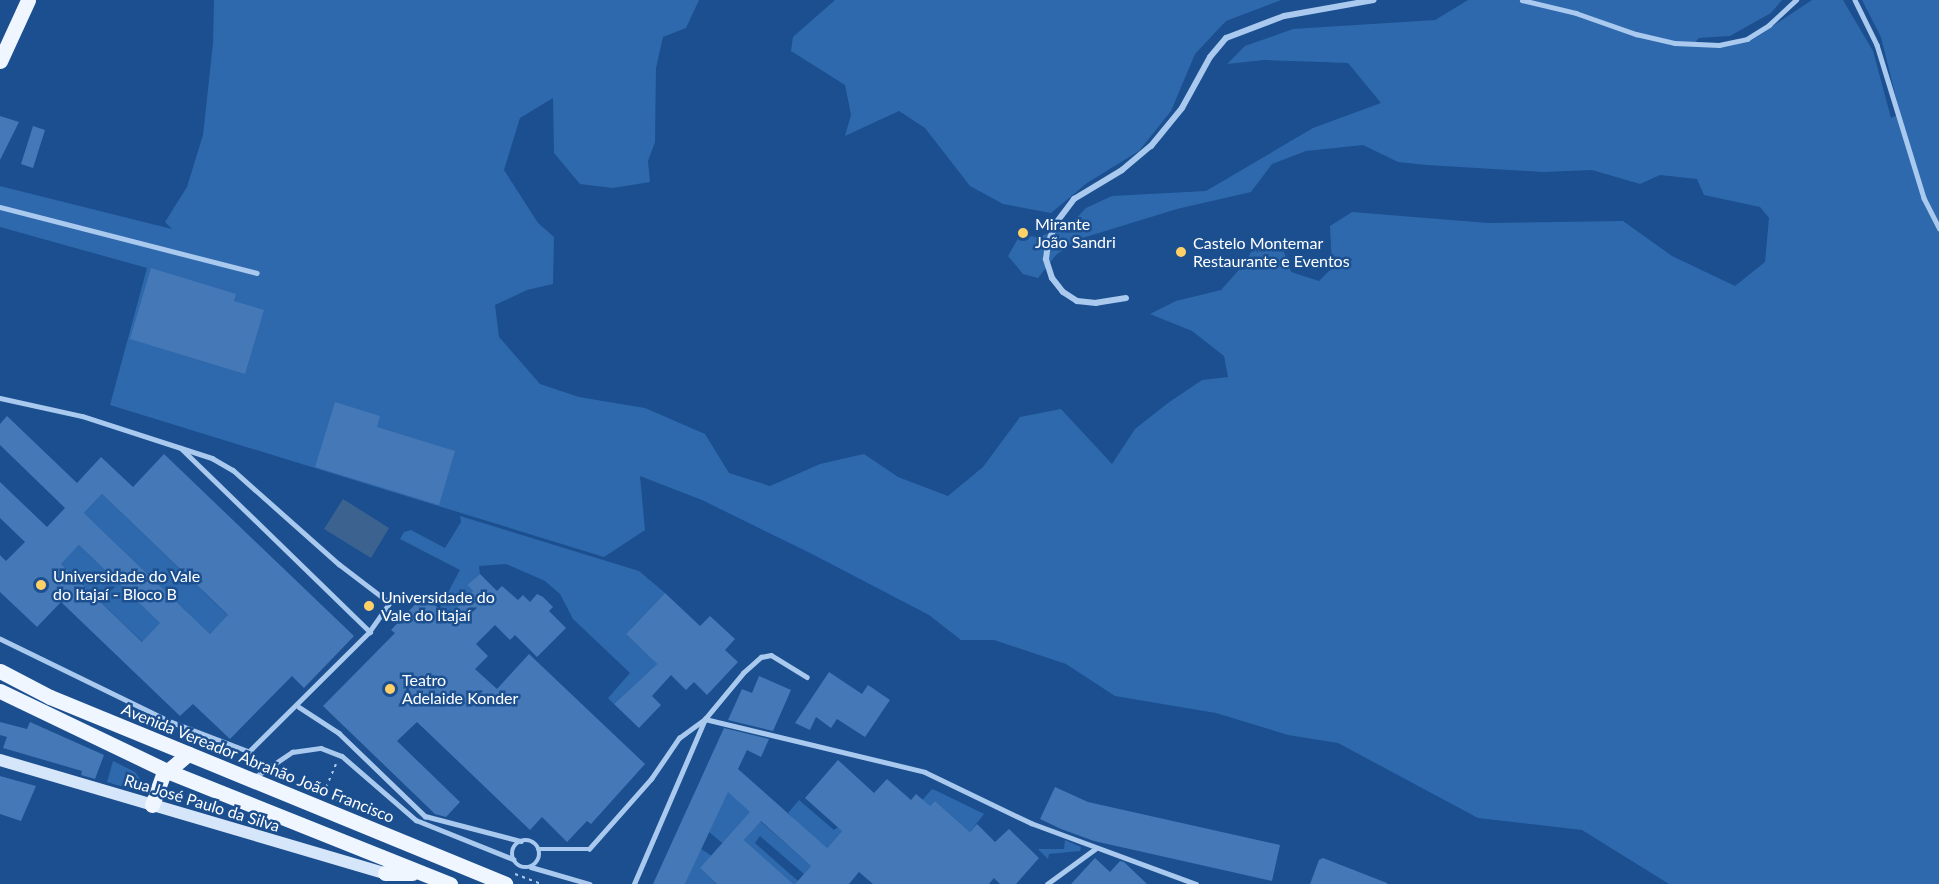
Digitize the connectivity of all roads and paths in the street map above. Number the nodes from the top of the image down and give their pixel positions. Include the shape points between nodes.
1 (28, 0) edge
2 (1374, 0) edge
3 (1522, 0) edge
4 (1796, 0) edge
5 (1855, 0) edge
6 (4, 42) edge
7 (0, 61) edge
8 (0, 207) edge
9 (1939, 228) edge
10 (257, 273) dead end
11 (1126, 298) dead end
12 (0, 398) edge
13 (180, 447) junction
14 (370, 632) junction
15 (0, 639) edge
16 (0, 671) edge
17 (807, 677) dead end
18 (0, 691) edge
19 (299, 706) junction
20 (705, 719) junction
21 (188, 754) junction
22 (342, 756) junction
23 (136, 757) junction
24 (0, 760) edge
25 (166, 771) junction
26 (250, 780) junction
27 (119, 796) junction
28 (337, 803) dead end
29 (152, 805) junction
30 (521, 841) junction
31 (538, 849) junction
32 (1095, 849) junction
33 (513, 859) junction
34 (531, 867) junction
35 (422, 872) junction
36 (384, 878) edge
37 (450, 884) edge
38 (505, 884) edge
39 (590, 884) edge
40 (634, 884) edge
41 (1047, 884) edge
42 (1196, 884) edge

1 - 6 main road
2 - 11 street via 1284,16 1226,38 1210,57 1176,117 1151,146 1122,170 1074,199 1056,223 1048,243 1046,259 1052,278 1062,292 1077,301 1096,303
3 - 4 lane via 1675,43 1719,45 1747,39
5 - 9 lane via 1877,45 1924,198
6 - 7 main road
8 - 10 lane
12 - 13 lane via 82,416
13 - 14 lane
13 - 14 lane via 233,470 339,564 390,603
14 - 19 lane
15 - 19 lane via 75,678 242,752 257,748
16 - 21 main road, Avenida Vereador Abrahão João Francisco via 50,698
17 - 20 lane via 771,655 761,657
18 - 23 main road
19 - 30 lane via 339,733 425,816
20 - 31 lane via 679,738 651,779 589,849
20 - 32 lane via 925,772
20 - 40 lane
21 - 25 main road
21 - 26 main road, Avenida Vereador Abrahão João Francisco
22 - 26 lane via 307,747 292,752
22 - 28 path via 324,792 338,797
22 - 33 lane via 416,820
23 - 25 main road
23 - 27 path
24 - 27 street, Rua José Paulo da Silva
25 - 29 main road
25 - 35 main road
26 - 38 main road, Avenida Vereador Abrahão João Francisco
27 - 29 street, Rua José Paulo da Silva
29 - 36 street, Rua José Paulo da Silva
30 - 31 lane via 531,842
30 - 33 lane via 513,849
31 - 34 lane via 538,860
32 - 41 lane
32 - 42 lane via 1123,854 1160,873
33 - 34 lane via 520,867
34 - 39 lane
35 - 36 main road
35 - 37 main road

